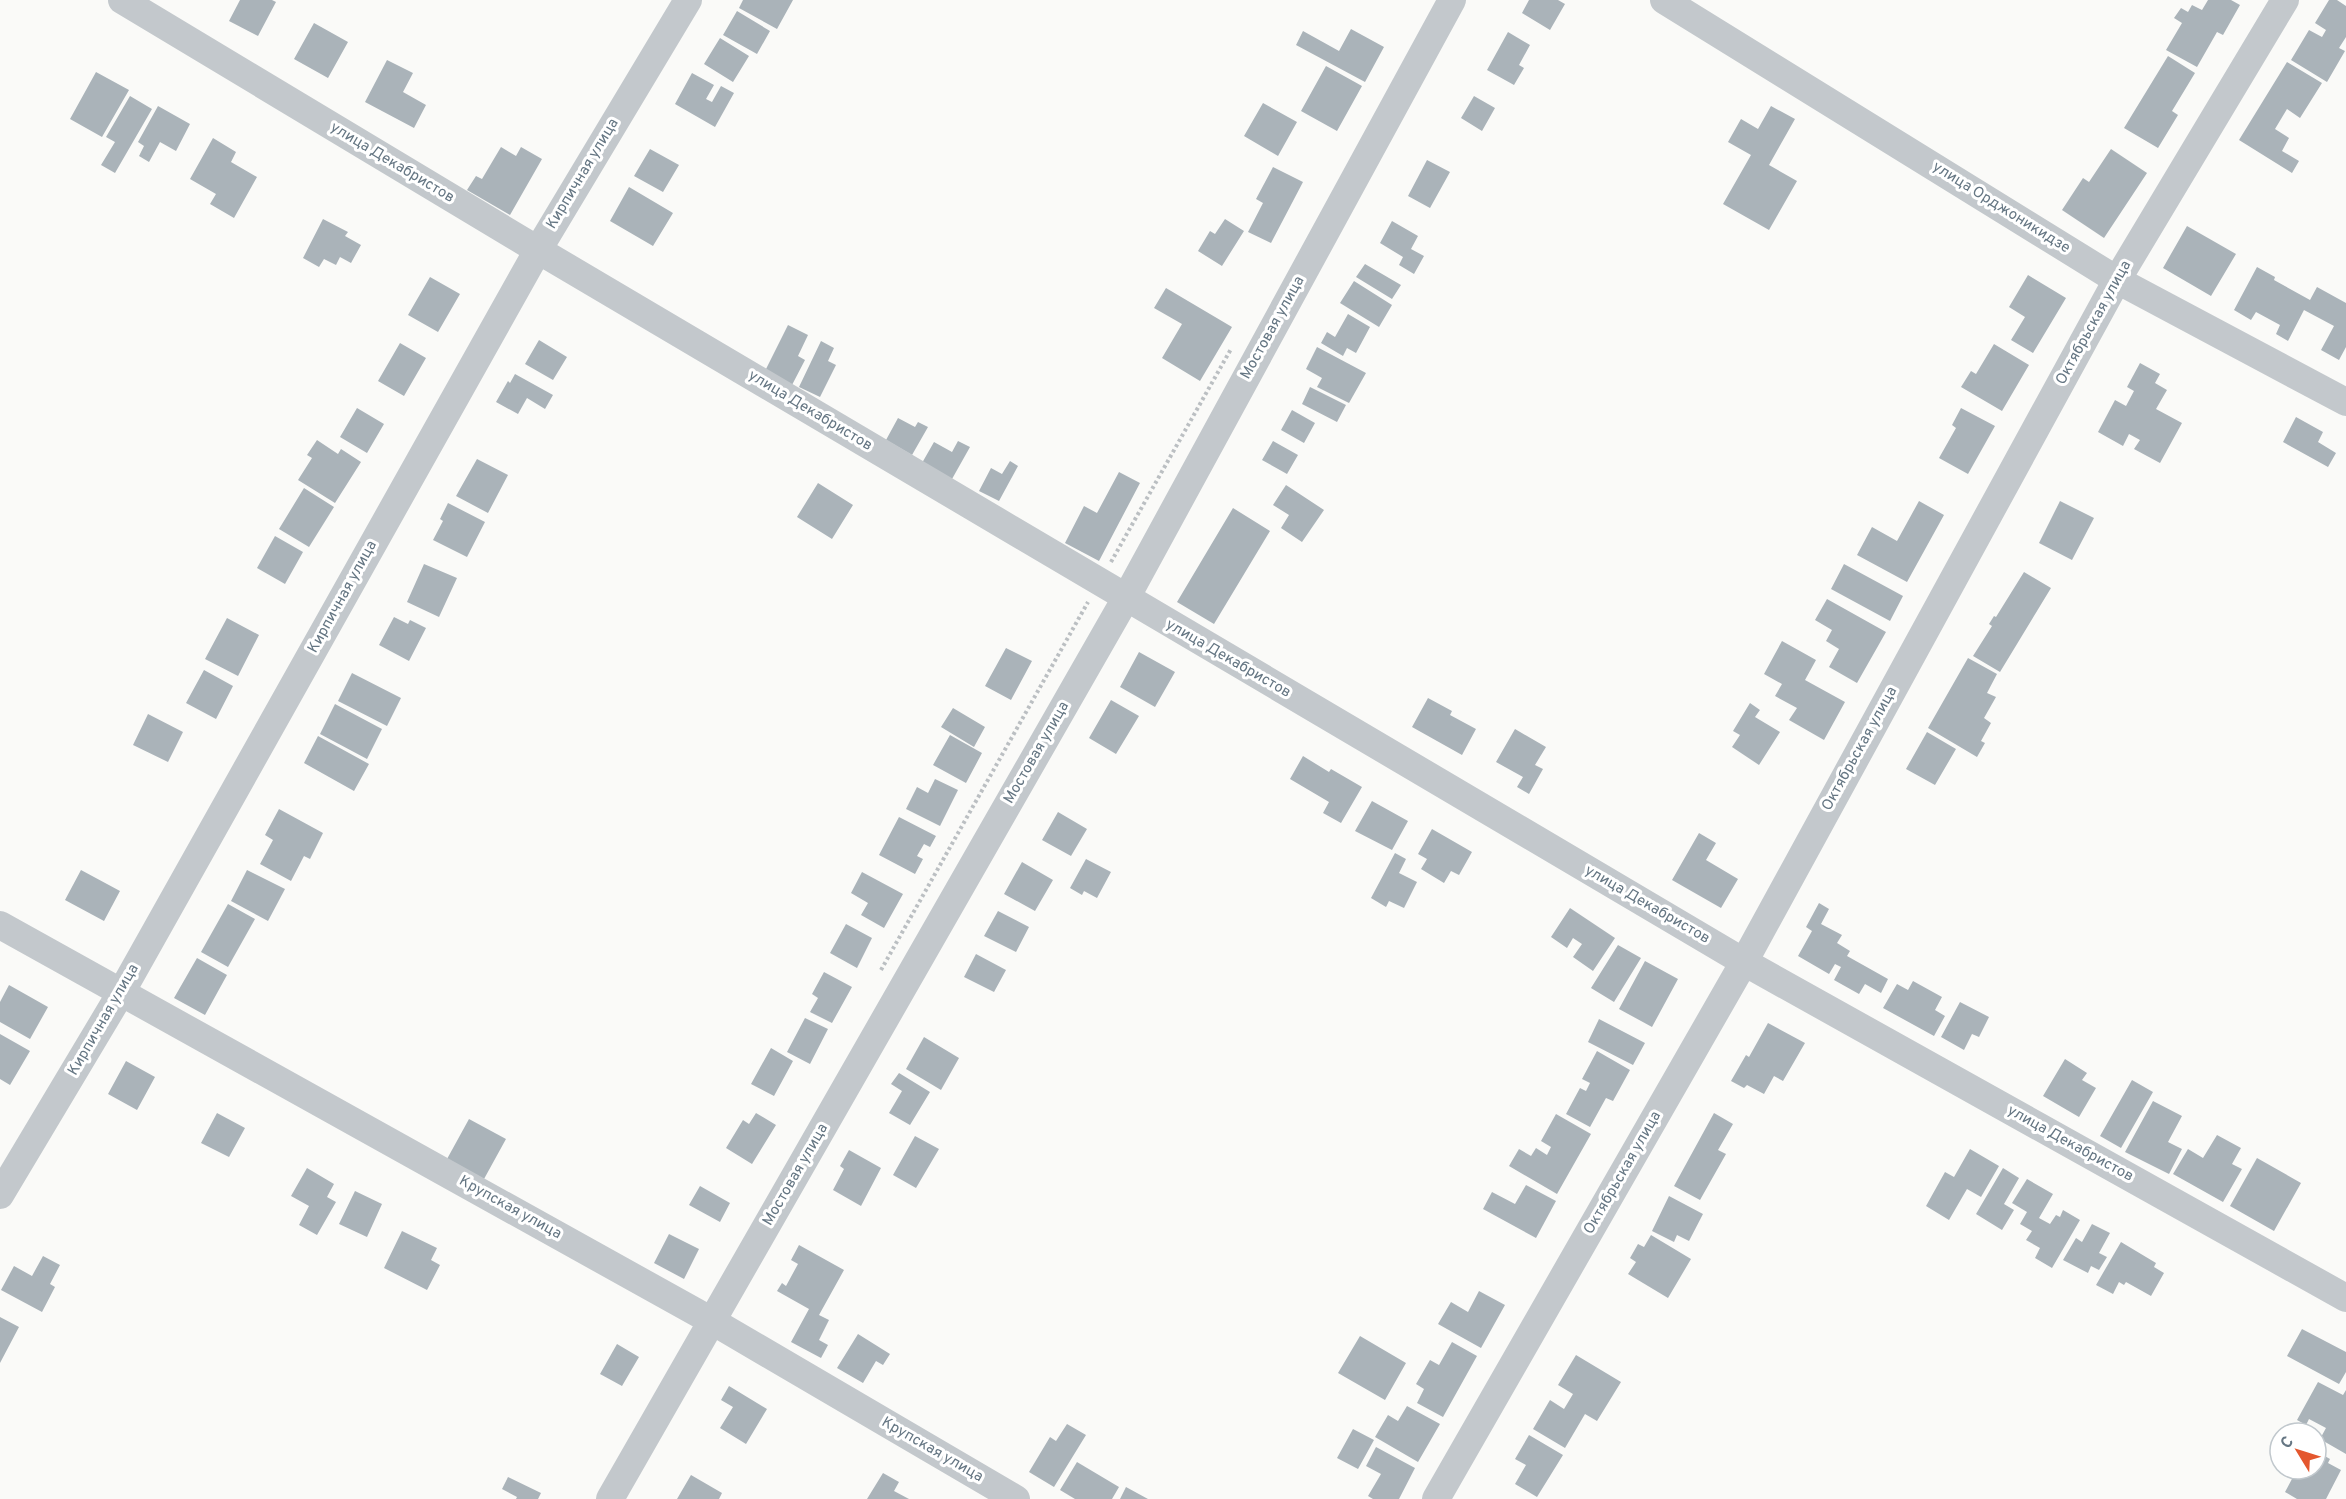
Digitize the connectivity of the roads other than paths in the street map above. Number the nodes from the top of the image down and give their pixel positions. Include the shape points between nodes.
1 (122, 0) edge
2 (688, 0) edge
3 (1452, 0) edge
4 (1664, 0) edge
5 (2285, 0) edge
6 (538, 250) junction
7 (2117, 280) junction
8 (2346, 402) edge
9 (1126, 598) junction
10 (0, 925) edge
11 (1744, 962) junction
12 (122, 991) junction
13 (0, 1195) edge
14 (2346, 1298) edge
15 (712, 1321) junction
16 (610, 1499) edge
17 (1016, 1499) edge
18 (1436, 1499) edge

1 - 6 street, улица Декабристов
2 - 6 street, Кирпичная улица
3 - 9 street, Мостовая улица
4 - 7 street, улица Орджоникидзе
5 - 7 street, Октябрьская улица
6 - 9 street, улица Декабристов
6 - 12 street, Кирпичная улица
7 - 8 street, улица Орджоникидзе
7 - 11 street, Октябрьская улица
9 - 11 street, улица Декабристов
9 - 15 street, Мостовая улица
10 - 12 street, Крупская улица
11 - 14 street, улица Декабристов
11 - 18 street, Октябрьская улица
12 - 13 street, Кирпичная улица
12 - 15 street, Крупская улица
15 - 16 street, Мостовая улица
15 - 17 street, Крупская улица

